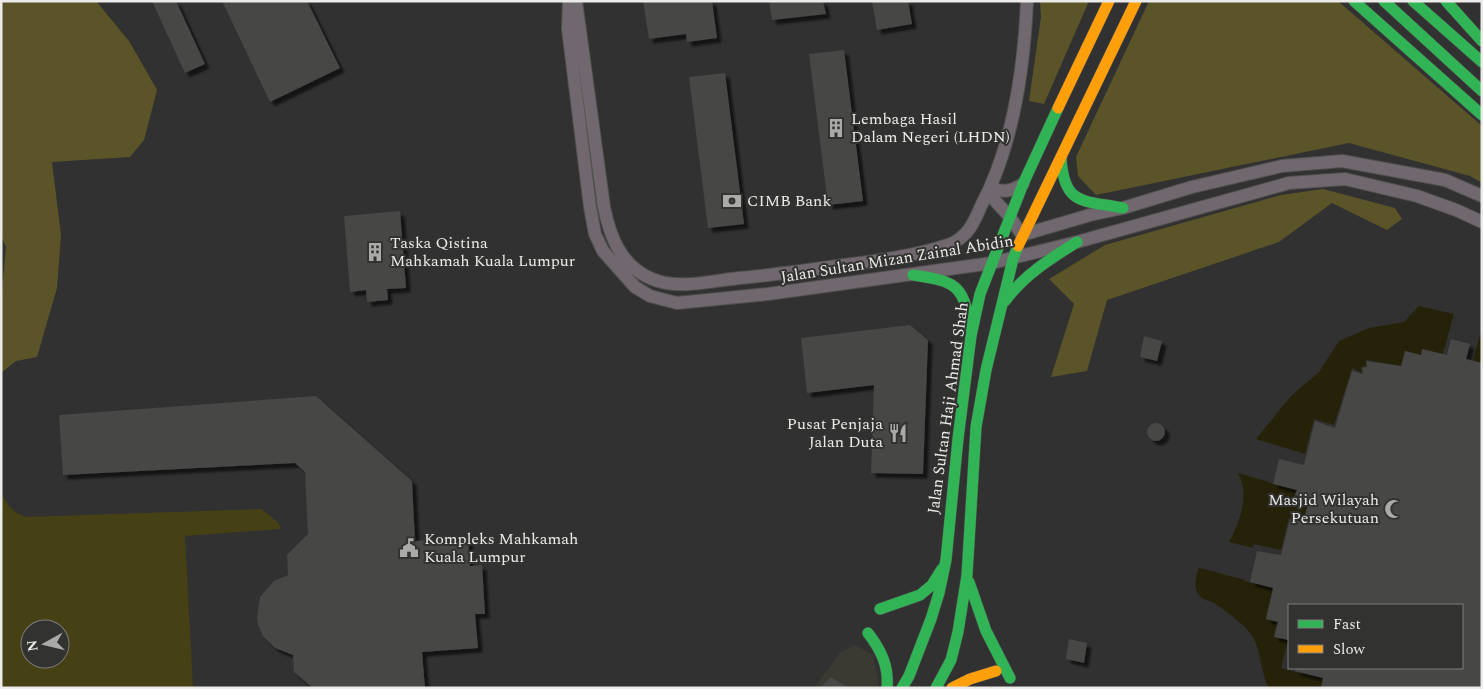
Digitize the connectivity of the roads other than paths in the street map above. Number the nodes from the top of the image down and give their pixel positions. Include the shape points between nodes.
1 (569, 1) edge
2 (576, 1) edge
3 (1027, 1) edge
4 (1109, 1) edge
5 (1136, 1) edge
6 (1354, 1) edge
7 (1384, 1) edge
8 (1413, 1) edge
9 (1434, 1) edge
10 (1446, 1) edge
11 (1482, 41) edge
12 (1482, 46) edge
13 (1482, 62) edge
14 (1482, 91) edge
15 (1482, 115) edge
16 (1061, 156) junction
17 (1023, 184) junction
18 (990, 191) junction
19 (1482, 196) edge
20 (1123, 208) junction
21 (1010, 217) junction
22 (1482, 222) edge
23 (1022, 234) junction
24 (1077, 242) junction
25 (1013, 258) junction
26 (992, 263) junction
27 (913, 275) junction
28 (1000, 310) junction
29 (971, 336) junction
30 (946, 560) junction
31 (967, 576) junction
32 (880, 608) dead end
33 (868, 633) dead end
34 (996, 671) dead end
35 (1010, 678) dead end
36 (887, 688) edge
37 (902, 688) edge
38 (936, 688) edge
39 (952, 688) edge

1 - 27 street, Jalan Sultan Mizan Zainal Abidin via 568,29 595,234 603,251 635,287 650,296 677,303
2 - 18 street, Jalan Sultan Mizan Zainal Abidin via 609,231 614,244 627,260 653,279 678,284 766,276 890,259 949,245 968,231
3 - 18 street, Jalan Sultan Mizan Zainal Abidin via 1017,105
4 - 17 street, Jalan Sultan Haji Ahmad Shah
5 - 16 street, Jalan Sultan Haji Ahmad Shah
6 - 15 street
7 - 14 street
8 - 13 street
9 - 12 street
10 - 11 street
16 - 20 street via 1062,180 1076,199
16 - 23 street, Jalan Sultan Haji Ahmad Shah
17 - 18 street via 1007,191
17 - 21 street, Jalan Sultan Haji Ahmad Shah
18 - 21 street, Jalan Sultan Mizan Zainal Abidin
19 - 20 street, Jalan Sultan Mizan Zainal Abidin via 1445,180 1342,161 1282,166 1192,187
20 - 23 street, Jalan Sultan Mizan Zainal Abidin
21 - 23 street, Jalan Sultan Mizan Zainal Abidin
21 - 26 street, Jalan Sultan Haji Ahmad Shah
22 - 24 street, Jalan Sultan Mizan Zainal Abidin via 1417,196 1345,179 1288,183
23 - 25 street, Jalan Sultan Haji Ahmad Shah
24 - 25 street, Jalan Sultan Mizan Zainal Abidin
24 - 28 street via 1017,285
25 - 26 street, Jalan Sultan Mizan Zainal Abidin
25 - 28 street, Jalan Sultan Haji Ahmad Shah
26 - 27 street, Jalan Sultan Mizan Zainal Abidin
26 - 29 street, Jalan Sultan Haji Ahmad Shah via 980,294
27 - 29 street via 941,279 955,285 967,305
28 - 31 street, Jalan Sultan Haji Ahmad Shah via 976,427
29 - 30 street, Jalan Sultan Haji Ahmad Shah
30 - 32 street via 932,585 920,595
30 - 37 street, Jalan Sultan Haji Ahmad Shah via 931,619
31 - 35 street via 985,631
31 - 38 street, Jalan Sultan Haji Ahmad Shah via 951,660
33 - 36 street via 886,663
34 - 39 street

